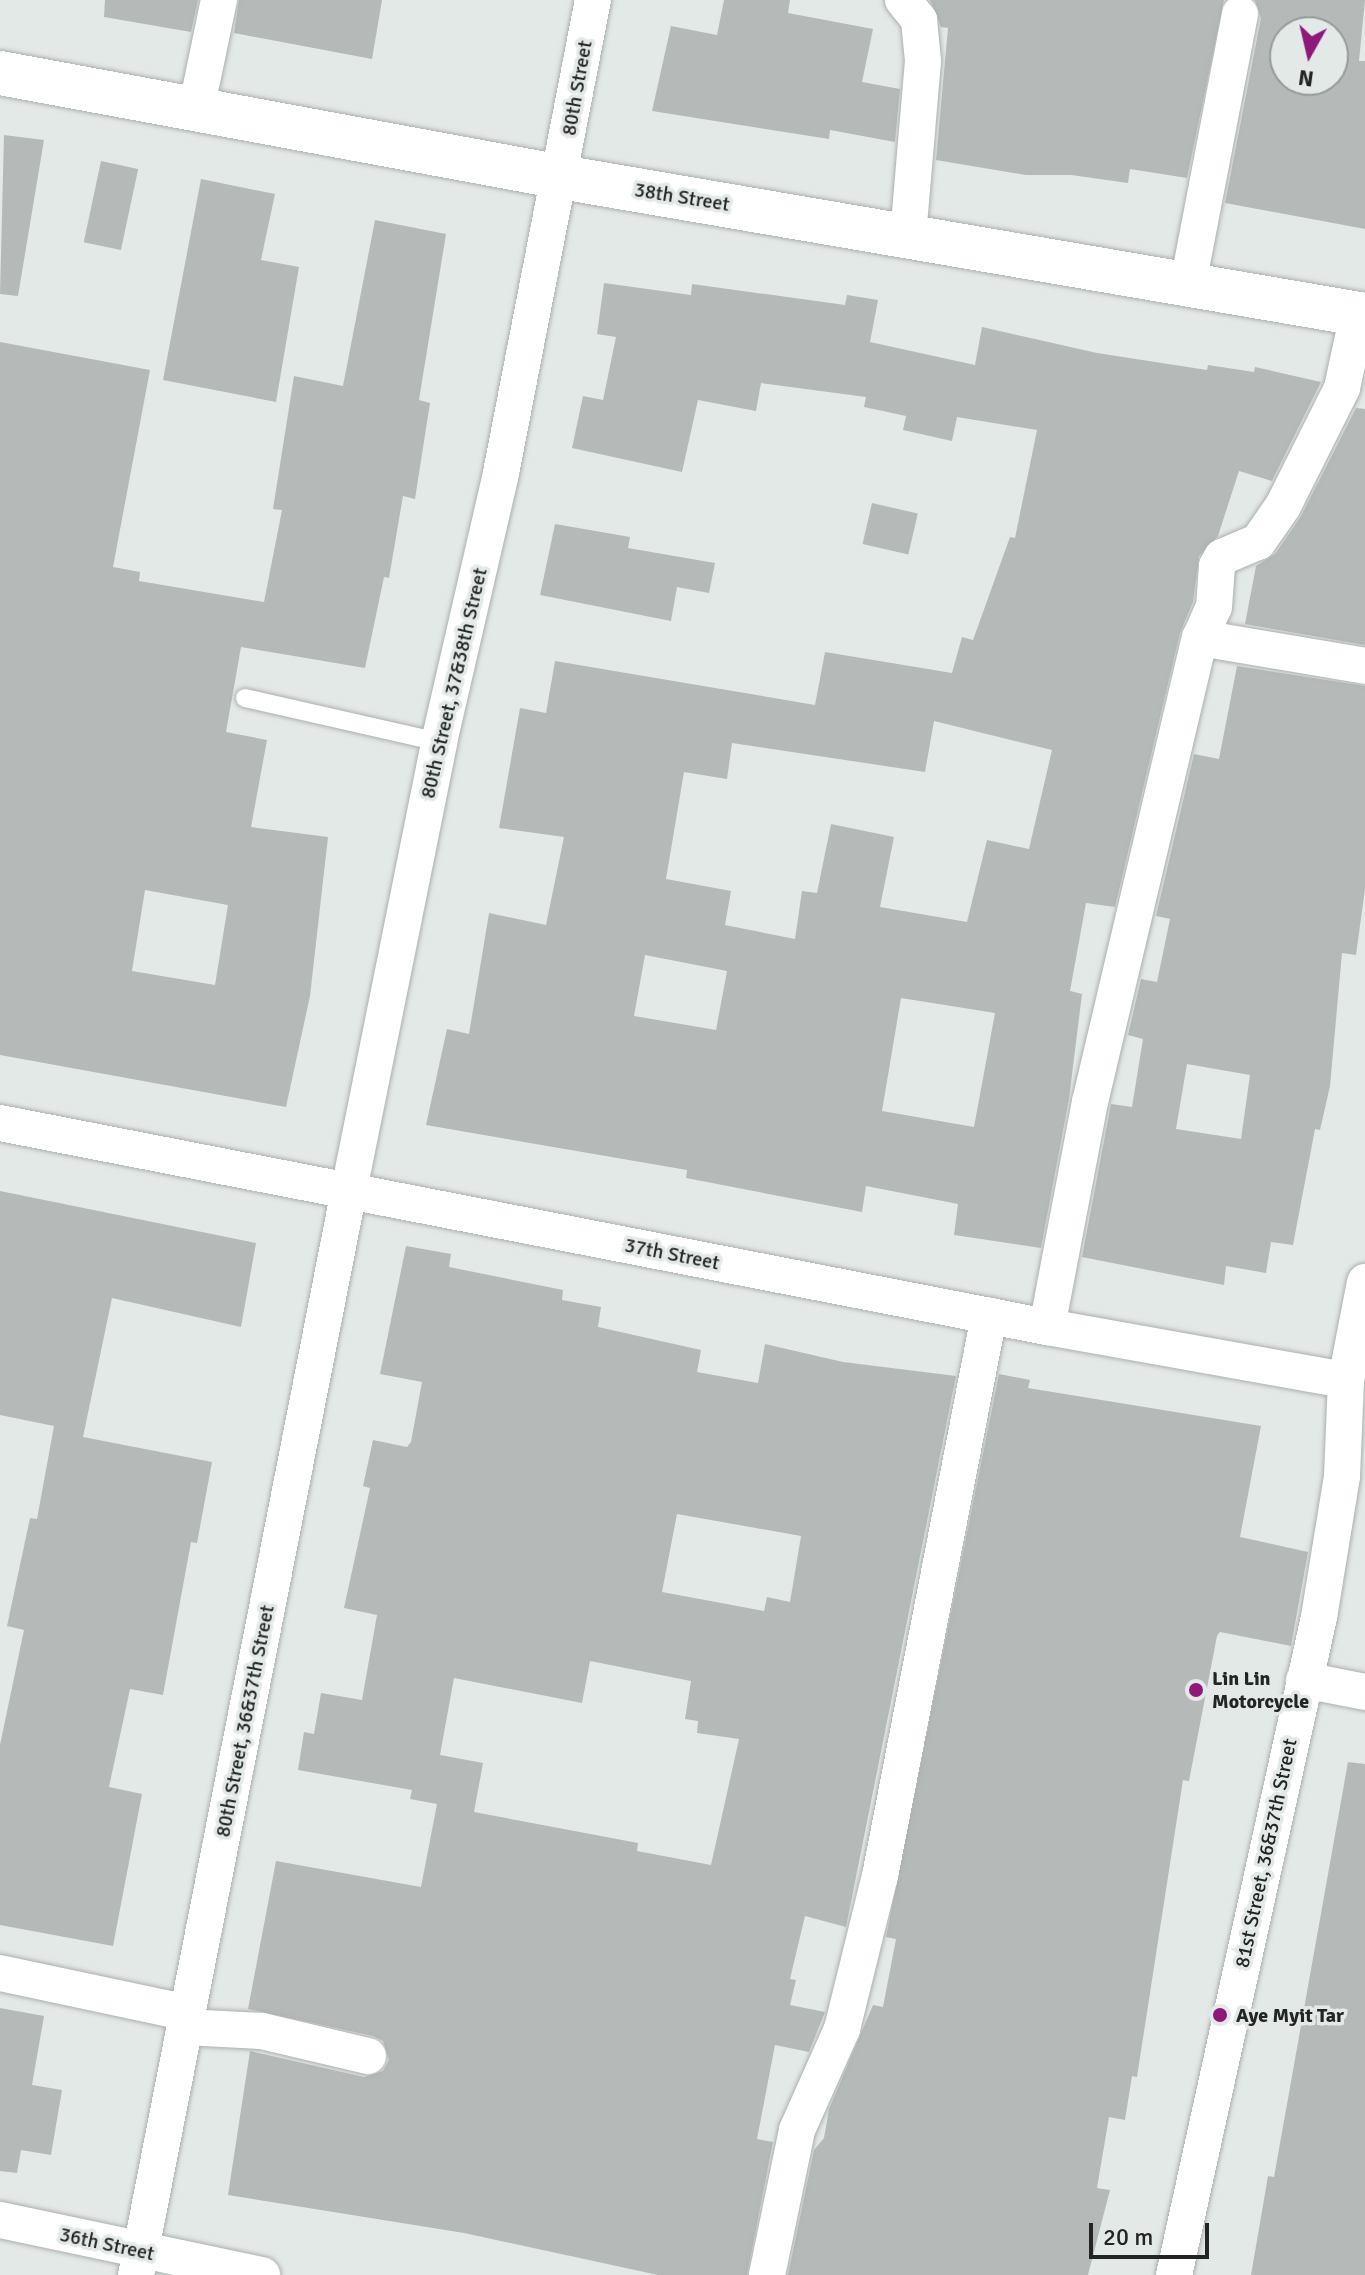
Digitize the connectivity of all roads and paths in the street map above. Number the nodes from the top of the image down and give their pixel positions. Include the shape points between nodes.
1 (219, 0) edge
2 (593, 0) edge
3 (903, 0) edge
4 (1240, 14) dead end
5 (0, 73) edge
6 (196, 110) junction
7 (561, 177) junction
8 (908, 235) junction
9 (1188, 284) junction
10 (1361, 315) edge
11 (1200, 638) junction
12 (1365, 666) edge
13 (245, 698) dead end
14 (439, 742) junction
15 (0, 1123) edge
16 (349, 1190) junction
17 (1365, 1282) edge
18 (989, 1316) junction
19 (1047, 1327) junction
20 (1346, 1380) junction
21 (1354, 1478) edge
22 (1304, 1680) junction
23 (1365, 1692) edge
24 (0, 1973) edge
25 (186, 2020) junction
26 (368, 2056) dead end
27 (0, 2220) edge
28 (139, 2263) edge
29 (262, 2275) edge
30 (767, 2275) edge
31 (1174, 2275) edge

1 - 6 street
2 - 7 street, 80th Street
3 - 8 street via 919,20 923,61
4 - 9 street
5 - 6 main road, 38th Street
6 - 7 main road, 38th Street
7 - 8 main road, 38th Street
7 - 14 street, 80th Street, 37&38th Street
8 - 9 main road, 38th Street
9 - 10 main road, 38th Street
10 - 11 street via 1342,388 1267,531 1258,542 1222,557 1217,566 1214,607
11 - 12 street
11 - 19 street via 1090,1102
13 - 14 lane
14 - 16 street, 80th Street, 37&38th Street
15 - 16 street, 37th Street
16 - 18 street, 37th Street
16 - 25 street, 80th Street, 36&37th Street
17 - 20 street, 81st Street, 36&37th Street
18 - 19 street, 37th Street
18 - 30 street via 880,1876 842,2029 797,2130
19 - 20 street, 37th Street
20 - 21 street, 81st Street, 36&37th Street
21 - 22 street, 81st Street, 36&37th Street
22 - 23 street
22 - 31 street, 81st Street, 36&37th Street
24 - 25 street
25 - 26 street
25 - 28 street, 80th Street, 36&37th Street
27 - 28 street, 36th Street
28 - 29 street, 36th Street

